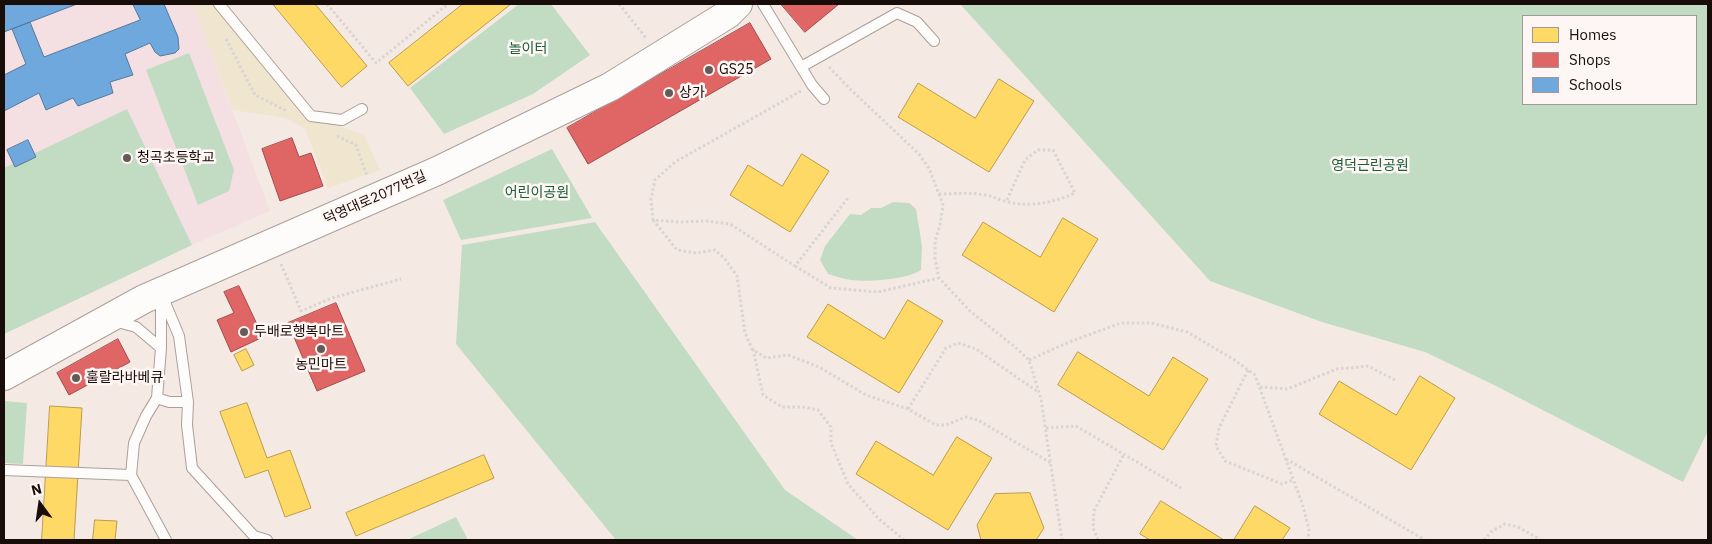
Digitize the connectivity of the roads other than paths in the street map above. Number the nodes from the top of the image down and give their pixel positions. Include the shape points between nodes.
1 (220, 4) edge
2 (738, 4) edge
3 (763, 4) edge
4 (934, 41) dead end
5 (801, 67) junction
6 (824, 99) dead end
7 (362, 109) dead end
8 (160, 292) junction
9 (108, 319) junction
10 (161, 348) junction
11 (4, 376) edge
12 (157, 398) junction
13 (188, 402) junction
14 (4, 470) edge
15 (131, 475) junction
16 (166, 540) edge
17 (267, 540) edge

1 - 7 lane via 311,116 342,120
2 - 8 street, 덕영대로2077번길 via 728,14 610,88 437,171
3 - 5 lane
4 - 5 lane via 918,22 898,13
5 - 6 lane
8 - 9 street, 덕영대로2077번길
8 - 10 lane
8 - 13 lane via 179,336
9 - 10 lane via 136,327
9 - 11 street, 덕영대로2077번길
10 - 12 lane
12 - 13 lane
12 - 15 lane via 134,443
13 - 17 lane via 192,468 254,536
14 - 15 lane
15 - 16 lane

